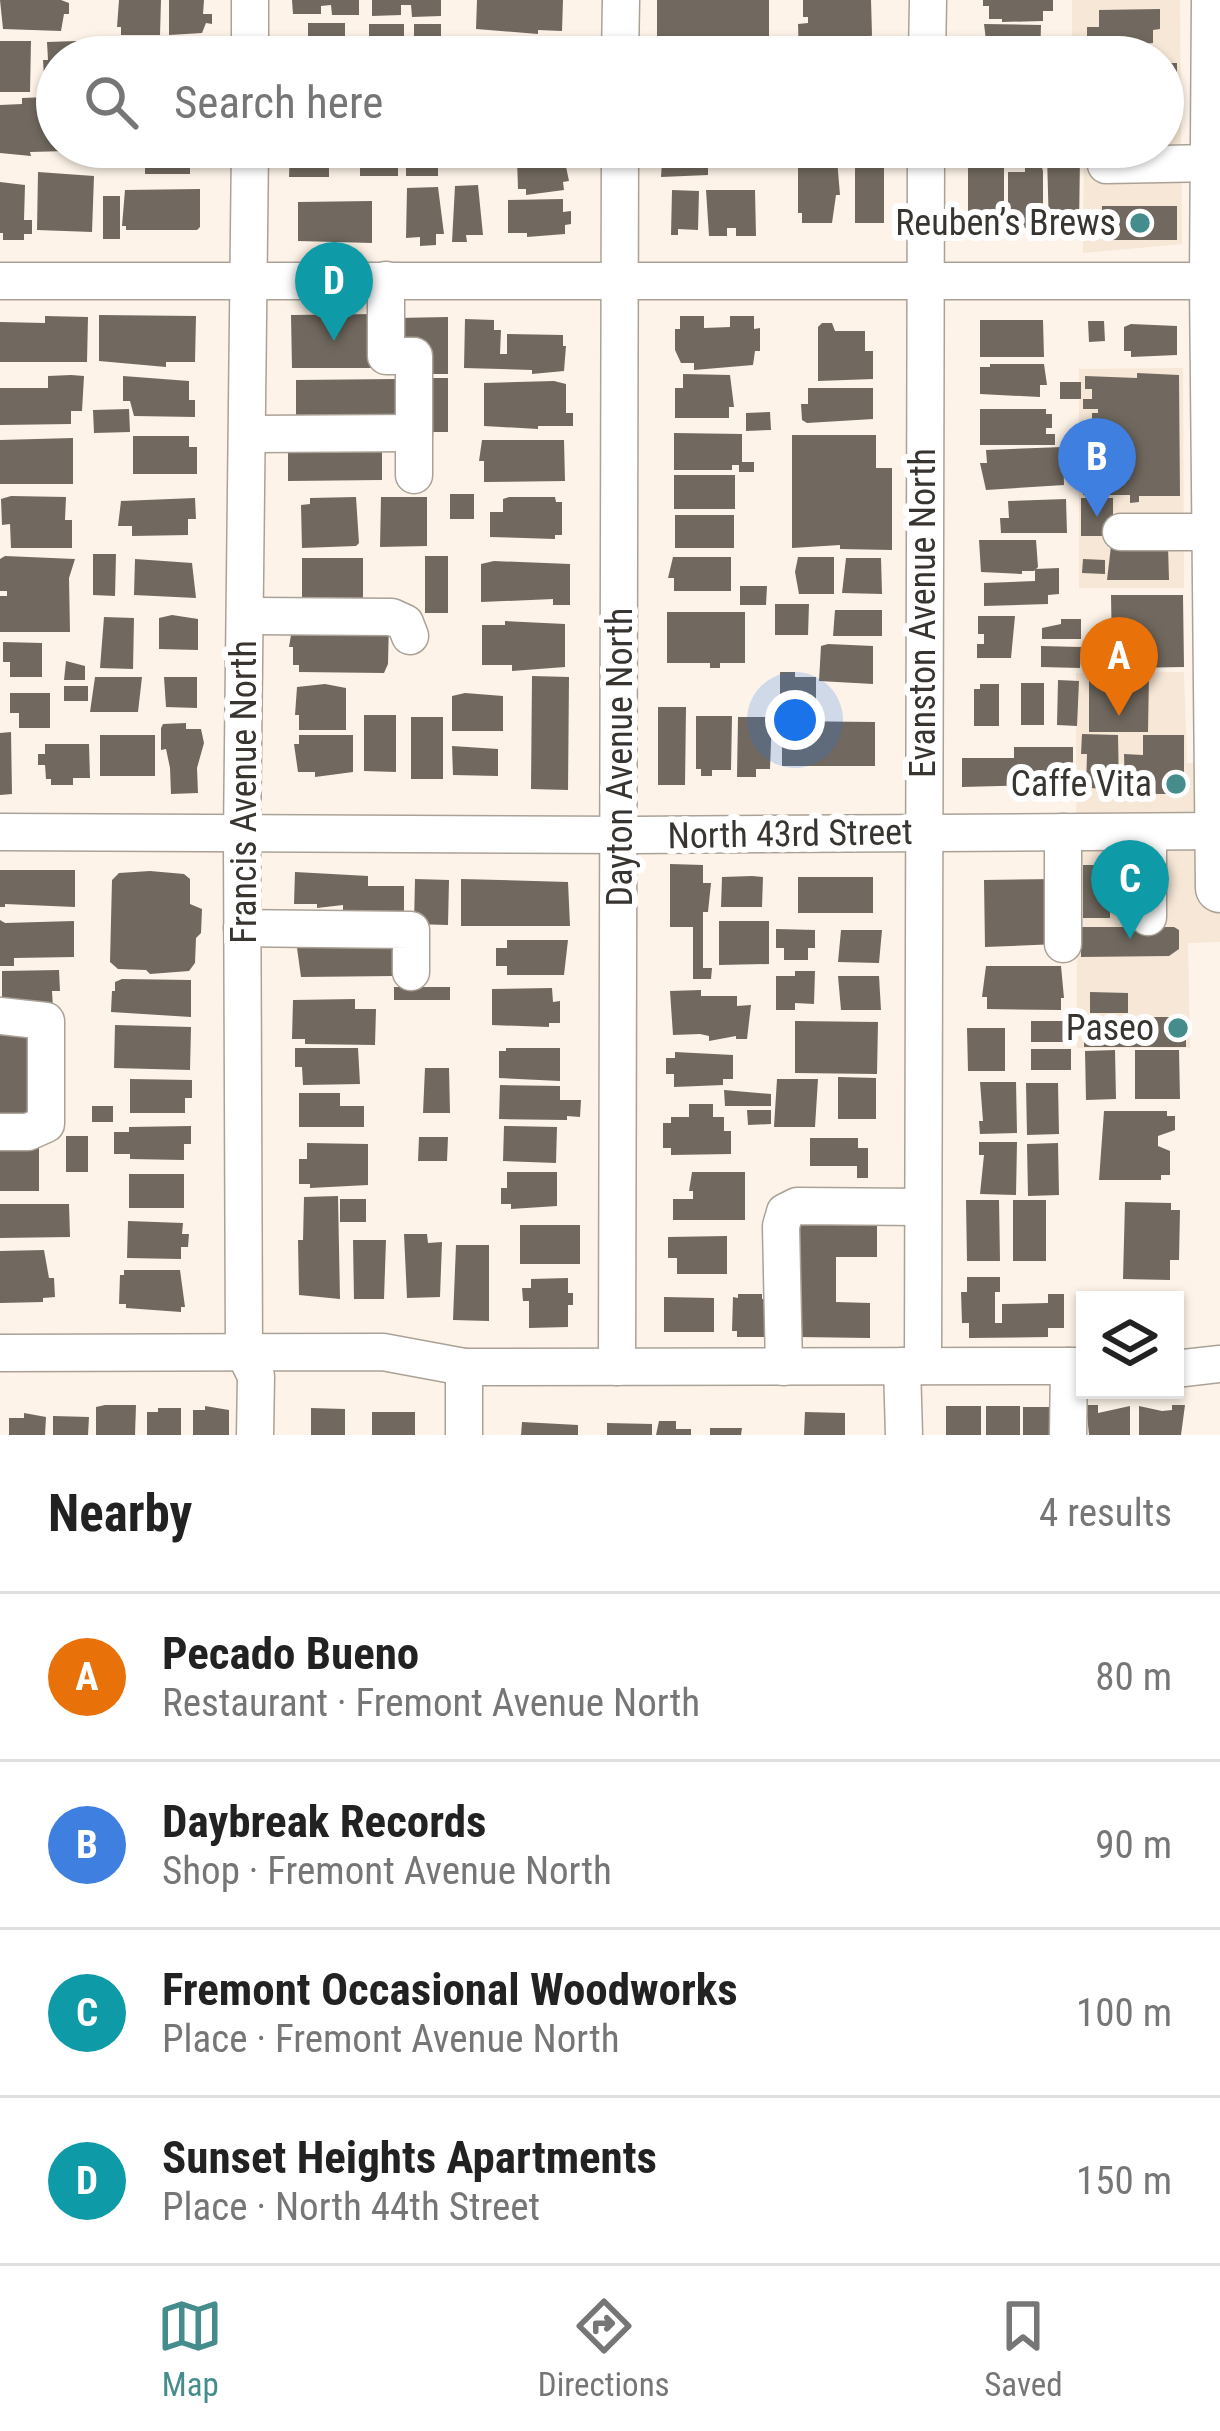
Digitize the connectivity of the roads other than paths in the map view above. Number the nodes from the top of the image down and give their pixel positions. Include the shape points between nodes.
1 (250, 0) edge
2 (621, 0) edge
3 (928, 0) edge
4 (1217, 30) edge
5 (250, 36) edge
6 (620, 36) edge
7 (927, 36) edge
8 (1218, 98) edge
9 (1215, 163) junction
10 (1184, 164) edge
11 (250, 168) edge
12 (620, 168) edge
13 (926, 168) edge
14 (619, 279) junction
15 (386, 280) junction
16 (0, 281) edge
17 (250, 281) junction
18 (925, 281) junction
19 (1214, 281) junction
20 (414, 433) junction
21 (248, 434) junction
22 (414, 475) dead end
23 (1121, 532) dead end
24 (1216, 532) junction
25 (245, 616) junction
26 (410, 636) dead end
27 (1219, 664) edge
28 (1220, 831) edge
29 (0, 832) edge
30 (922, 832) junction
31 (1063, 832) junction
32 (1148, 832) junction
33 (242, 835) junction
34 (620, 835) junction
35 (1220, 888) edge
36 (1148, 916) dead end
37 (242, 928) junction
38 (1063, 944) dead end
39 (411, 973) dead end
40 (0, 1016) edge
41 (0, 1132) edge
42 (923, 1207) junction
43 (244, 1352) junction
44 (0, 1353) edge
45 (1220, 1364) edge
46 (464, 1366) junction
47 (784, 1366) junction
48 (912, 1366) junction
49 (1076, 1366) edge
50 (617, 1367) junction
51 (1184, 1368) edge
52 (1076, 1374) edge
53 (255, 1435) edge
54 (464, 1435) edge
55 (904, 1435) edge
56 (1068, 1435) edge

1 - 5 street
2 - 6 street
3 - 7 street
4 - 8 main road
8 - 9 main road
9 - 10 street
9 - 19 main road
11 - 17 street, Francis Avenue North
12 - 14 street, Dayton Avenue North
13 - 18 street, Evanston Avenue North
14 - 15 street
14 - 18 street
14 - 34 street, Dayton Avenue North
15 - 17 street
15 - 20 street via 386,356 414,356
16 - 17 street
17 - 21 street, Francis Avenue North
18 - 19 street
18 - 30 street, Evanston Avenue North
19 - 24 main road
20 - 21 street
20 - 22 street
21 - 25 street, Francis Avenue North
23 - 24 street
24 - 27 main road
25 - 26 street via 392,617
25 - 33 street, Francis Avenue North
27 - 28 main road
28 - 32 street, North 43rd Street
28 - 35 main road
29 - 33 street, North 43rd Street
30 - 31 street, North 43rd Street
30 - 34 street, North 43rd Street
30 - 42 street, Evanston Avenue North
31 - 32 street, North 43rd Street
31 - 38 street
32 - 36 street
33 - 34 street, North 43rd Street
33 - 37 street, Francis Avenue North
34 - 50 street, Dayton Avenue North
37 - 39 street via 411,930
37 - 43 street, Francis Avenue North
40 - 41 street via 46,1021 46,1124
42 - 47 street via 785,1212
42 - 48 street, Evanston Avenue North
43 - 44 street
43 - 46 street via 382,1352
43 - 53 street, Francis Avenue North via 256,1376
45 - 51 street
46 - 50 street
46 - 54 street
47 - 48 street
47 - 50 street
48 - 49 street
48 - 55 street, Evanston Avenue North
52 - 56 street

